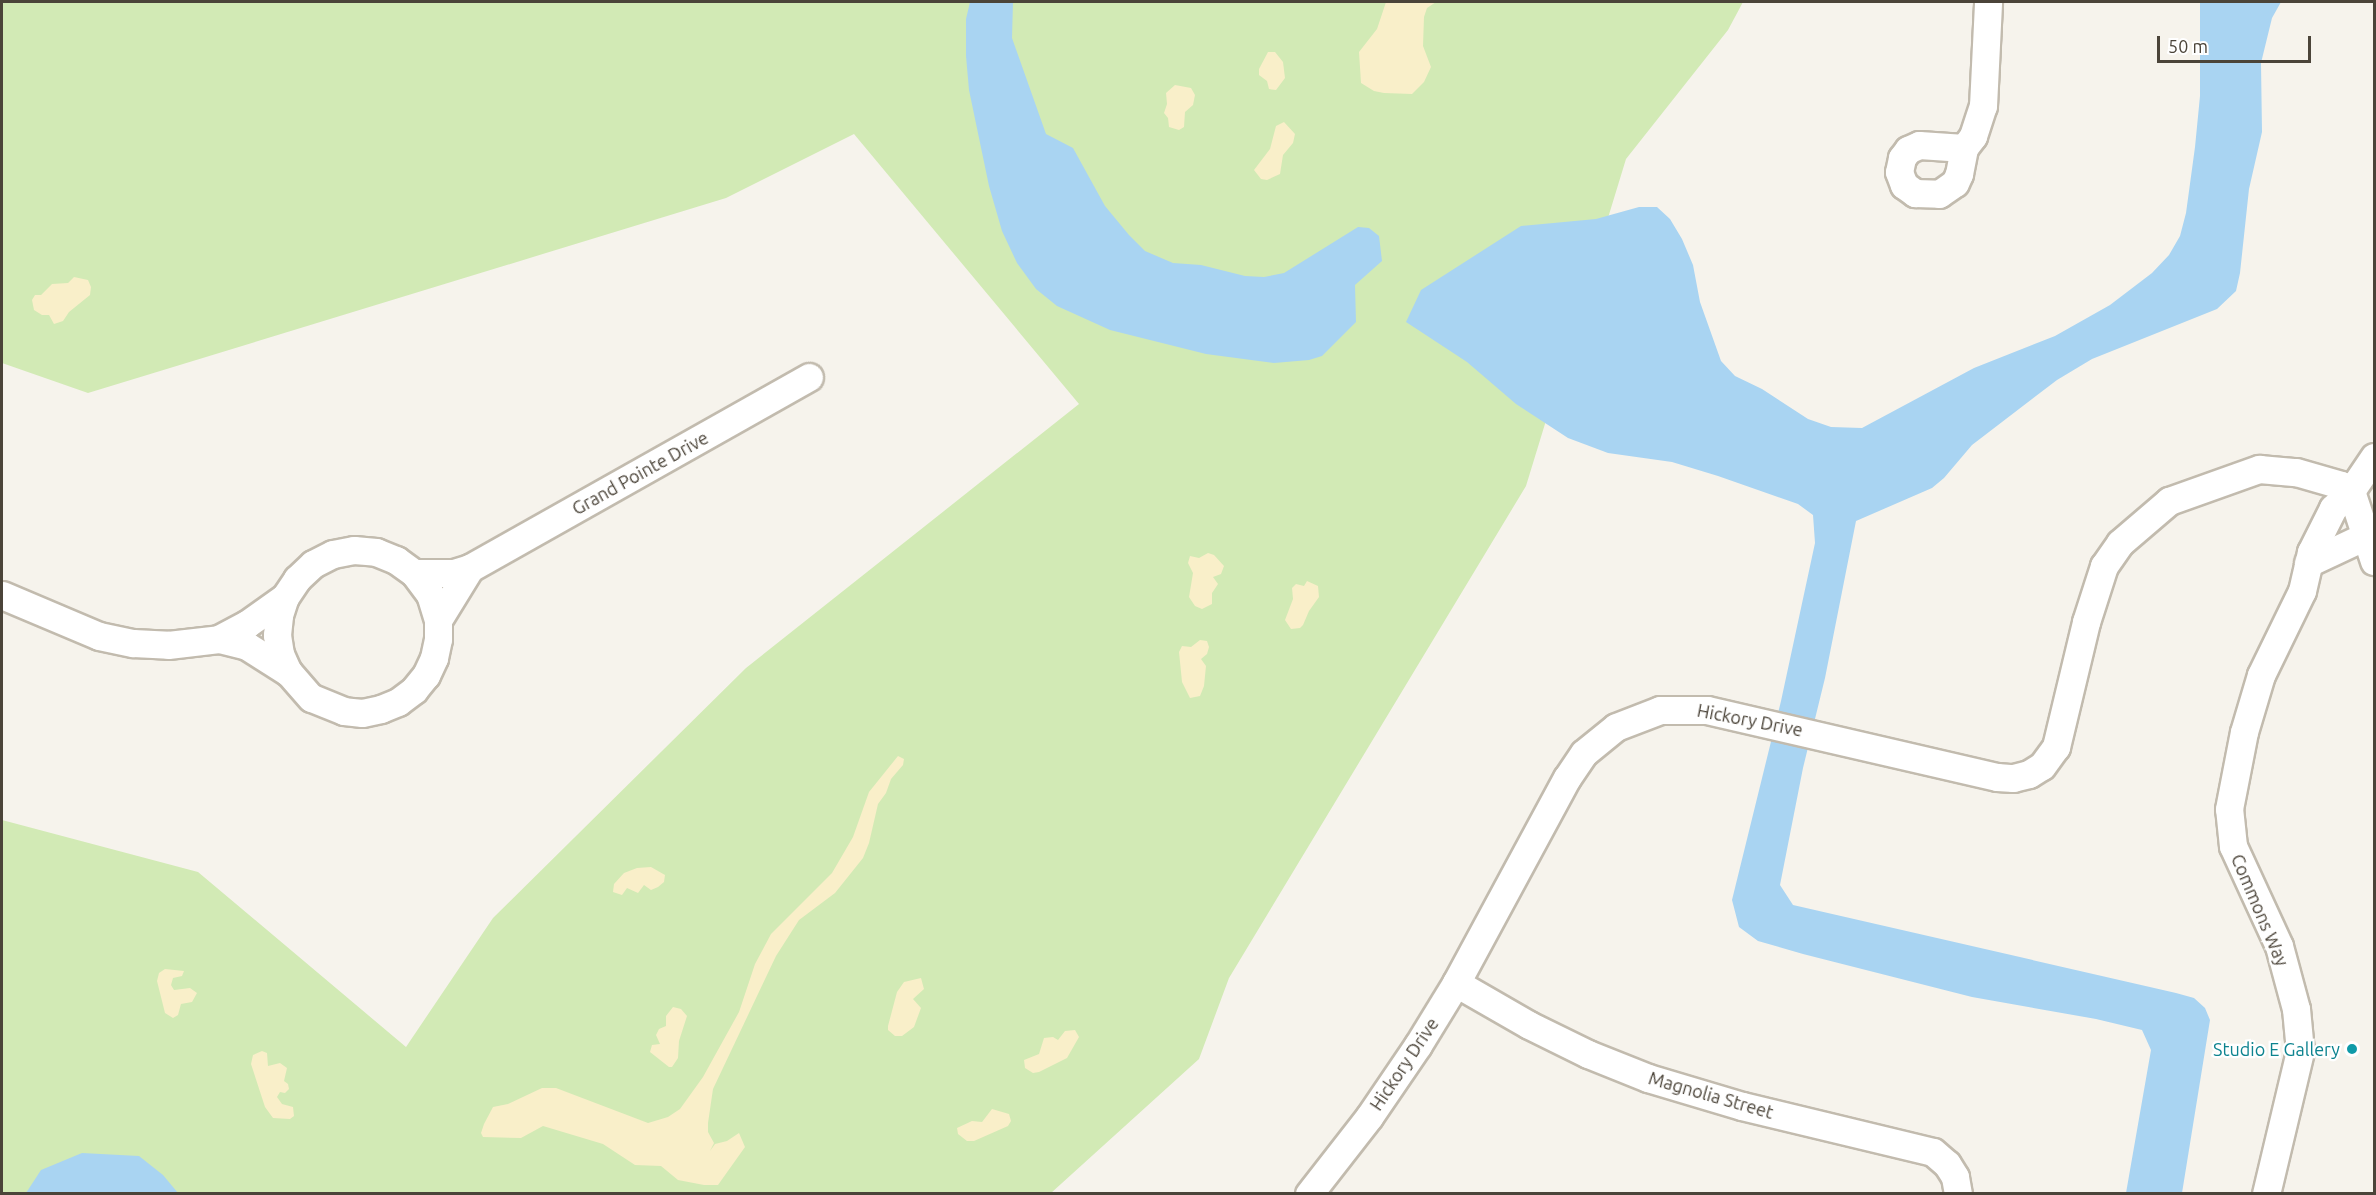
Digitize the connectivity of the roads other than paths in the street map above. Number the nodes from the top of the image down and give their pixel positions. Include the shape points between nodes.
1 (1988, 2) edge
2 (1964, 148) dead end
3 (809, 377) dead end
4 (2365, 481) edge
5 (2371, 533) edge
6 (2374, 561) edge
7 (2308, 563) junction
8 (470, 568) junction
9 (414, 573) junction
10 (2, 596) edge
11 (285, 597) junction
12 (438, 620) junction
13 (219, 639) junction
14 (288, 672) junction
15 (1456, 983) junction
16 (1309, 1194) edge
17 (1958, 1194) edge
18 (2266, 1194) edge

1 - 2 street via 1983,106 1973,136
3 - 8 street, Grand Pointe Drive
4 - 5 street
4 - 7 street, Commons Way via 2333,508
4 - 15 street, Hickory Drive via 2341,484 2296,472 2259,470 2169,501 2144,520 2111,554 2098,579 2056,747 2042,766 2013,778 1707,710 1676,708 1644,714 1603,736 1584,753 1567,778
5 - 6 street
5 - 7 street
7 - 18 street, Commons Way via 2302,591 2261,675 2244,732 2229,809 2233,846 2279,946 2297,1020 2300,1052
8 - 9 street, Grand Pointe Drive via 454,573
8 - 12 street, Grand Pointe Drive
9 - 11 street, Grand Pointe Drive via 376,552 354,550 333,554 313,564
9 - 12 street, Grand Pointe Drive via 430,594
10 - 13 street, Grand Pointe Drive via 110,639 168,645
11 - 13 street, Grand Pointe Drive
11 - 14 street, Grand Pointe Drive via 277,635
12 - 14 street, Grand Pointe Drive via 434,658 426,675 414,690 381,709 362,713 327,707 311,698
13 - 14 street, Grand Pointe Drive via 247,646
15 - 16 street, Hickory Drive via 1369,1117
15 - 17 street, Magnolia Street via 1529,1025 1648,1078 1731,1103 1933,1152 1947,1164

